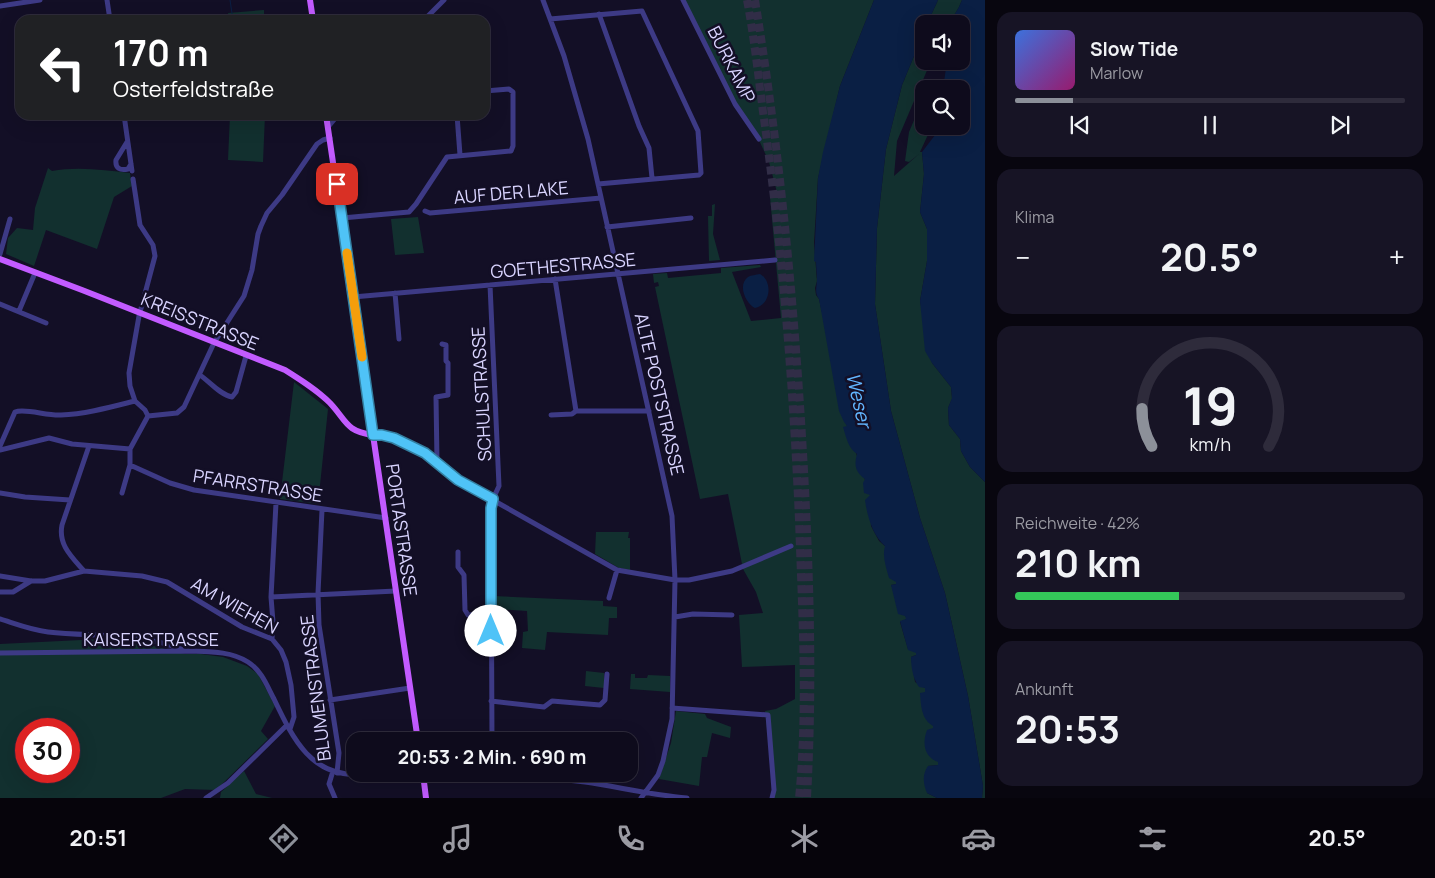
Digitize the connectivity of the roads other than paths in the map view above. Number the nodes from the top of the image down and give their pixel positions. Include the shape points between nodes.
1 (40, 0) edge
2 (107, 0) edge
3 (310, 0) edge
4 (444, 0) edge
5 (543, 0) edge
6 (683, 0) edge
7 (0, 6) edge
8 (599, 14) junction
9 (109, 15) edge
10 (312, 15) edge
11 (429, 15) edge
12 (550, 19) junction
13 (490, 91) edge
14 (125, 120) edge
15 (327, 120) edge
16 (334, 120) edge
17 (457, 120) edge
18 (328, 127) junction
19 (330, 138) junction
20 (760, 139) dead end
21 (128, 140) junction
22 (460, 155) junction
23 (131, 164) junction
24 (132, 171) dead end
25 (652, 178) junction
26 (133, 179) dead end
27 (598, 184) junction
28 (601, 198) junction
29 (425, 211) dead end
30 (342, 218) junction
31 (692, 218) dead end
32 (10, 219) dead end
33 (607, 227) junction
34 (0, 254) edge
35 (0, 259) edge
36 (775, 260) dead end
37 (34, 272) junction
38 (618, 274) junction
39 (554, 280) junction
40 (490, 285) junction
41 (395, 293) junction
42 (353, 297) junction
43 (0, 304) edge
44 (19, 312) junction
45 (140, 313) junction
46 (46, 323) dead end
47 (399, 339) dead end
48 (214, 343) junction
49 (442, 344) dead end
50 (246, 356) junction
51 (200, 376) junction
52 (135, 401) junction
53 (576, 411) junction
54 (649, 411) junction
55 (551, 415) dead end
56 (148, 416) junction
57 (373, 435) junction
58 (0, 446) edge
59 (89, 446) junction
60 (130, 449) junction
61 (0, 450) edge
62 (437, 462) junction
63 (130, 466) junction
64 (0, 493) edge
65 (122, 493) dead end
66 (493, 499) junction
67 (70, 500) junction
68 (276, 503) junction
69 (322, 510) junction
70 (386, 518) junction
71 (791, 546) dead end
72 (458, 552) dead end
73 (618, 570) junction
74 (84, 571) junction
75 (0, 576) edge
76 (31, 580) junction
77 (675, 580) junction
78 (396, 590) junction
79 (0, 592) edge
80 (318, 593) junction
81 (271, 597) junction
82 (609, 598) dead end
83 (491, 614) junction
84 (732, 615) dead end
85 (675, 616) junction
86 (0, 619) edge
87 (272, 639) junction
88 (185, 651) junction
89 (0, 653) edge
90 (607, 674) dead end
91 (410, 688) junction
92 (330, 700) junction
93 (491, 701) junction
94 (672, 708) junction
95 (288, 727) junction
96 (417, 732) edge
97 (492, 732) edge
98 (335, 772) junction
99 (346, 773) edge
100 (424, 782) edge
101 (585, 782) edge
102 (643, 796) edge
103 (206, 798) edge
104 (335, 798) edge
105 (426, 798) edge
106 (687, 798) edge
107 (772, 798) edge

1 - 7 street
2 - 9 street
3 - 10 main road
4 - 11 street
5 - 12 street, ALTE POSTSTRASSE
6 - 20 street, BURKAMP via 735,104
8 - 12 street
8 - 25 street via 649,148
8 - 25 street via 642,10 698,131 701,173
12 - 27 street, ALTE POSTSTRASSE via 580,110
13 - 22 street via 509,89 513,92 512,149
14 - 21 street
15 - 18 main road, PORTASTRASSE
16 - 18 street
17 - 22 street
18 - 19 main road, PORTASTRASSE
19 - 30 main road, PORTASTRASSE
19 - 48 street via 317,144 267,212 258,234 244,296
21 - 23 street
21 - 23 street via 116,163 122,170 128,170
22 - 30 street via 447,157 409,212
23 - 24 street
25 - 27 street
26 - 45 street via 140,225 153,245 155,256
27 - 28 street, ALTE POSTSTRASSE
28 - 29 street, AUF DER LAKE
28 - 33 street, ALTE POSTSTRASSE
30 - 42 main road, PORTASTRASSE
31 - 33 street
32 - 34 street
33 - 38 street, ALTE POSTSTRASSE
35 - 37 main road, KREISSTRASSE
36 - 38 street, GOETHESTRASSE
37 - 44 street
37 - 45 main road, KREISSTRASSE
38 - 39 street, GOETHESTRASSE
38 - 54 street, ALTE POSTSTRASSE
39 - 40 street, GOETHESTRASSE
39 - 53 street
40 - 41 street, GOETHESTRASSE
40 - 66 street, SCHULSTRASSE via 499,486
41 - 42 street, GOETHESTRASSE
41 - 47 street
42 - 57 main road, PORTASTRASSE
43 - 44 street
44 - 46 street
45 - 48 main road, KREISSTRASSE
45 - 52 street via 129,373
48 - 50 main road, KREISSTRASSE
48 - 51 street
49 - 62 street via 446,345 448,395 436,397
50 - 51 street via 232,396 217,390
50 - 57 main road, KREISSTRASSE via 300,379 330,404 345,424 355,431
51 - 56 street via 181,410
52 - 56 street
52 - 58 street via 63,415 20,410 15,412
53 - 54 street
53 - 55 street
54 - 77 street, ALTE POSTSTRASSE via 672,509
56 - 60 street
57 - 62 street via 394,438
57 - 70 main road, PORTASTRASSE
59 - 60 street
59 - 61 street via 49,438
59 - 67 street
60 - 63 street
62 - 66 street via 458,480
63 - 65 street
63 - 68 street, PFARRSTRASSE via 194,490
64 - 67 street
66 - 73 street
66 - 83 street, SCHULSTRASSE
67 - 74 street via 62,525 62,539 65,548
68 - 69 street, PFARRSTRASSE
68 - 81 street
69 - 70 street, PFARRSTRASSE
69 - 80 street, BLUMENSTRASSE
70 - 78 main road, PORTASTRASSE
71 - 77 street via 732,571
72 - 83 street via 458,567 464,575 465,610 468,614
73 - 77 street
73 - 82 street
74 - 76 street via 45,581
74 - 87 street, AM WIEHEN via 142,576 167,582 242,627
75 - 76 street
76 - 79 street via 14,592
77 - 85 street, ALTE POSTSTRASSE
78 - 80 street
78 - 91 main road, PORTASTRASSE
80 - 81 street
80 - 92 street, BLUMENSTRASSE via 319,625
81 - 87 street
83 - 93 street, SCHULSTRASSE
84 - 85 street
85 - 94 street, ALTE POSTSTRASSE
86 - 88 street via 33,630 122,636
87 - 95 street, AM WIEHEN via 286,662 294,717
88 - 89 street, KAISERSTRASSE
88 - 95 street, KAISERSTRASSE via 226,653 254,666 264,678
90 - 93 street via 605,700 600,705 552,701 544,707
91 - 92 street
91 - 96 main road, PORTASTRASSE
92 - 98 street, BLUMENSTRASSE via 339,753
93 - 97 street, SCHULSTRASSE
94 - 102 street, ALTE POSTSTRASSE via 663,761 658,775
94 - 107 street via 768,715
95 - 98 street, KAISERSTRASSE via 311,759
95 - 103 street via 228,783
98 - 99 street, KAISERSTRASSE
98 - 104 street, BLUMENSTRASSE via 329,784
100 - 105 main road
101 - 102 street
102 - 106 street

